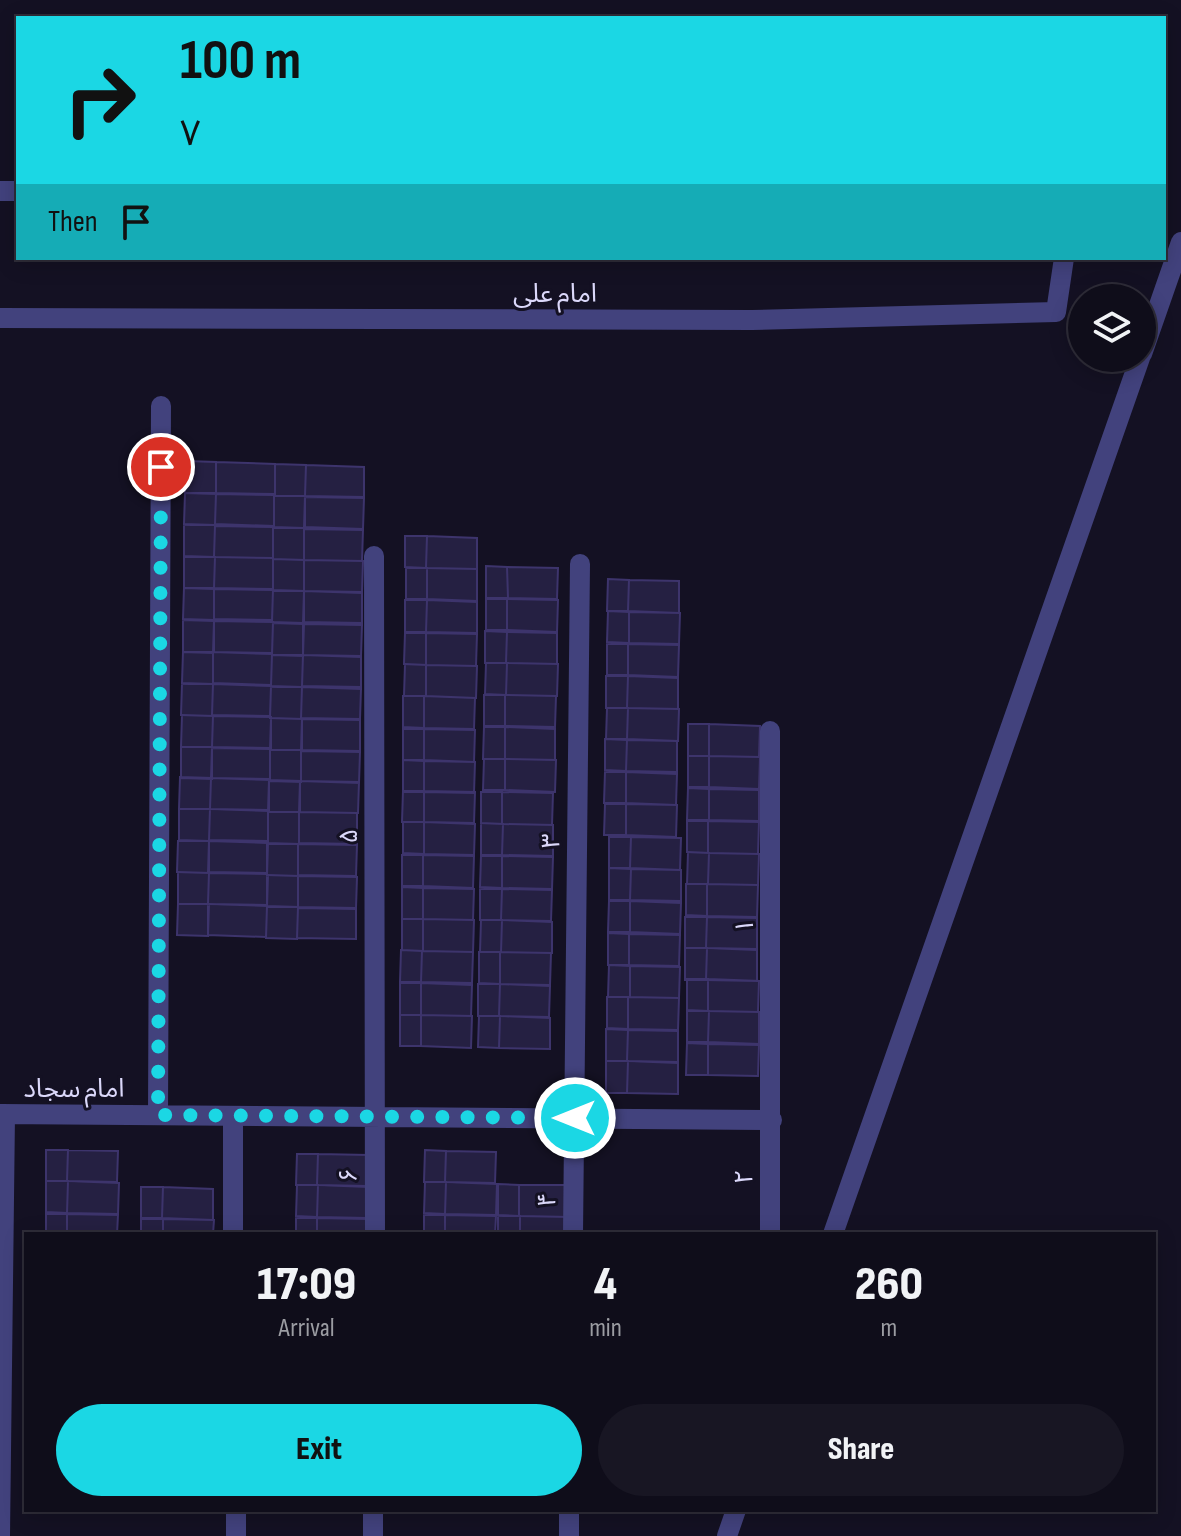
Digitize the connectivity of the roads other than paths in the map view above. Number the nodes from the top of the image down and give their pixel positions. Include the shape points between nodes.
1 (1181, 242) edge
2 (1064, 260) edge
3 (1156, 313) edge
4 (0, 318) edge
5 (1135, 372) edge
6 (161, 406) dead end
7 (374, 556) dead end
8 (580, 564) dead end
9 (770, 731) dead end
10 (2, 1114) edge
11 (158, 1115) junction
12 (233, 1116) junction
13 (375, 1117) junction
14 (575, 1118) junction
15 (772, 1120) junction
16 (233, 1232) edge
17 (375, 1232) edge
18 (573, 1232) edge
19 (770, 1232) edge
20 (834, 1232) edge
21 (236, 1512) edge
22 (373, 1512) edge
23 (569, 1512) edge
24 (735, 1512) edge
25 (0, 1536) edge
26 (236, 1536) edge
27 (373, 1536) edge
28 (569, 1536) edge
29 (727, 1536) edge

1 - 3 street
2 - 4 street, امام علی via 1056,312 752,320
5 - 20 street
6 - 11 street
7 - 13 street, ۵
8 - 14 street, ۳
9 - 15 street, ۱
10 - 11 street, امام سجاد
10 - 25 street
11 - 12 street, امام سجاد
12 - 13 street, امام سجاد
12 - 16 street
13 - 14 street, امام سجاد
13 - 17 street, ۶
14 - 15 street, امام سجاد
14 - 18 street, ۴
15 - 19 street, ۲
21 - 26 street
22 - 27 street
23 - 28 street
24 - 29 street

